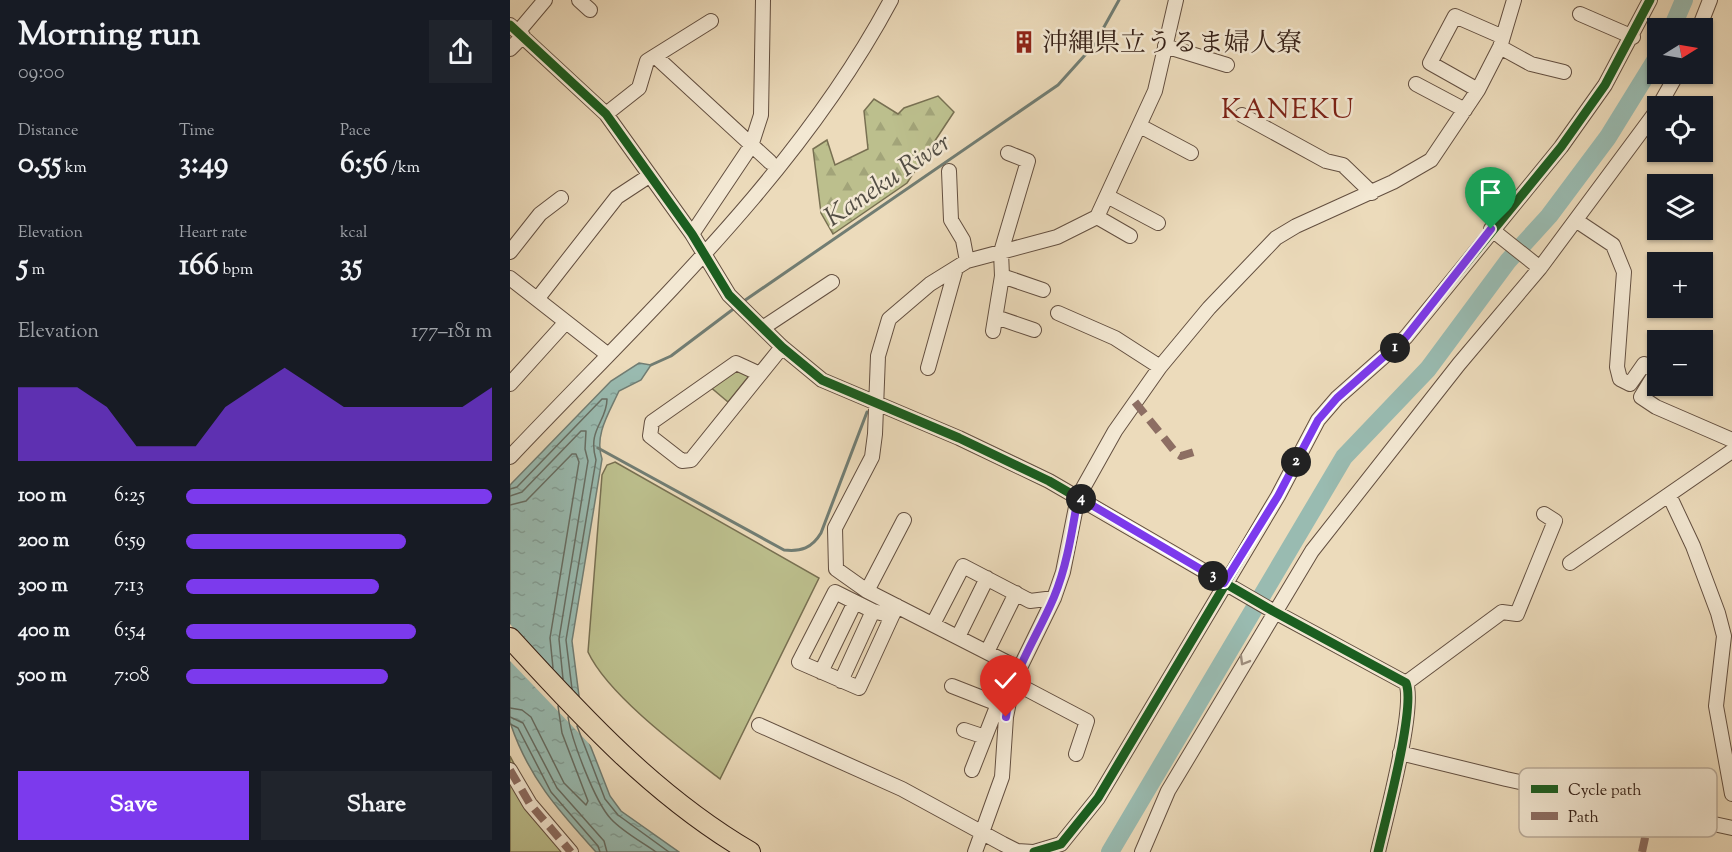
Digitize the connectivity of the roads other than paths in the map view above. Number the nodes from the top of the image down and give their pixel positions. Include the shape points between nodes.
1 (545, 0) edge
2 (579, 0) edge
3 (763, 0) edge
4 (891, 0) edge
5 (1176, 0) edge
6 (1514, 0) edge
7 (1650, 0) edge
8 (1710, 0) edge
9 (590, 10) dead end
10 (1580, 14) dead end
11 (1703, 18) edge
12 (711, 21) dead end
13 (517, 31) edge
14 (1633, 37) junction
15 (1502, 42) junction
16 (1165, 46) junction
17 (510, 49) edge
18 (655, 56) junction
19 (1227, 65) dead end
20 (1564, 72) dead end
21 (1416, 84) dead end
22 (1478, 90) junction
23 (1465, 110) junction
24 (606, 114) junction
25 (1242, 115) dead end
26 (1647, 123) edge
27 (1140, 126) junction
28 (752, 146) junction
29 (1008, 153) dead end
30 (1191, 153) dead end
31 (770, 162) dead end
32 (949, 171) dead end
33 (649, 176) junction
34 (1372, 193) junction
35 (1107, 195) junction
36 (561, 198) dead end
37 (1097, 217) junction
38 (1577, 221) junction
39 (1158, 223) dead end
40 (1494, 231) junction
41 (692, 234) junction
42 (1130, 236) dead end
43 (510, 252) edge
44 (1001, 252) junction
45 (703, 253) junction
46 (961, 264) junction
47 (1537, 265) junction
48 (1002, 276) junction
49 (510, 278) edge
50 (832, 282) dead end
51 (1042, 290) dead end
52 (537, 298) junction
53 (1058, 313) dead end
54 (996, 317) junction
55 (566, 322) junction
56 (764, 327) junction
57 (1034, 330) dead end
58 (993, 332) dead end
59 (782, 347) junction
60 (607, 354) junction
61 (928, 368) dead end
62 (1160, 368) junction
63 (760, 374) junction
64 (512, 379) edge
65 (875, 402) junction
66 (1732, 440) edge
67 (1732, 451) edge
68 (510, 457) edge
69 (1669, 495) junction
70 (1078, 497) junction
71 (1544, 514) dead end
72 (904, 520) dead end
73 (1570, 563) dead end
74 (987, 578) junction
75 (1230, 586) junction
76 (862, 588) junction
77 (1016, 593) junction
78 (1054, 598) junction
79 (855, 602) junction
80 (1270, 609) junction
81 (873, 611) junction
82 (895, 611) junction
83 (933, 624) junction
84 (957, 637) junction
85 (510, 638) edge
86 (987, 652) junction
87 (1018, 668) junction
88 (821, 672) junction
89 (841, 681) junction
90 (1013, 682) junction
91 (1406, 683) junction
92 (952, 686) dead end
93 (1003, 702) junction
94 (759, 724) dead end
95 (964, 730) dead end
96 (985, 737) junction
97 (1400, 753) junction
98 (1076, 754) dead end
99 (510, 770) edge
100 (972, 770) dead end
101 (1519, 780) edge
102 (1732, 794) edge
103 (1717, 825) edge
104 (1732, 828) edge
105 (981, 834) junction
106 (571, 852) edge
107 (750, 852) edge
108 (975, 852) edge
109 (1034, 852) edge
110 (1142, 852) edge
111 (1378, 852) edge

1 - 13 street
2 - 9 street
3 - 28 street via 761,115
4 - 45 street via 811,128
5 - 16 street
6 - 15 street
7 - 14 street
8 - 11 street
10 - 14 street
12 - 18 street via 695,24
13 - 17 street
13 - 24 street
14 - 40 street via 1581,120
15 - 20 street via 1531,64
15 - 22 street
15 - 22 street via 1455,16 1430,63
16 - 19 street
16 - 27 street via 1155,92
18 - 24 street via 647,61 639,88
18 - 28 street
21 - 23 street
22 - 23 street
23 - 34 street via 1431,160
24 - 33 street
25 - 34 street via 1326,161 1343,165
26 - 38 street
27 - 30 street
27 - 35 street
28 - 31 street
28 - 41 street
29 - 44 street via 1028,161
32 - 46 street via 951,220 963,240
33 - 41 street
33 - 52 street via 616,197
34 - 62 street via 1276,238 1209,308
35 - 37 street
35 - 39 street
36 - 43 street via 540,214
37 - 42 street
37 - 44 street via 1057,237
38 - 47 street
38 - 66 street via 1612,245 1624,272 1617,367 1620,379 1630,384 1644,364 1657,370 1641,397
40 - 47 street
40 - 75 street via 1406,337 1318,420
41 - 45 street
44 - 46 street
44 - 48 street
45 - 56 street via 729,294
45 - 60 street
46 - 61 street
46 - 65 street via 907,301 889,319 878,356
47 - 80 street via 1324,534
48 - 51 street
48 - 54 street
49 - 52 street
50 - 56 street
52 - 55 street
53 - 62 street via 1115,338
54 - 57 street
54 - 58 street
55 - 60 street
55 - 64 street
56 - 59 street
59 - 63 street
59 - 65 street via 822,380
60 - 68 street
62 - 70 street via 1115,431
63 - 63 street via 692,460 682,461 650,436 652,422 736,363
65 - 70 street via 987,451
65 - 76 street via 872,456 835,528 836,569
67 - 69 street
69 - 73 street
69 - 102 street via 1696,555 1724,636 1716,706
70 - 75 street
70 - 78 street
71 - 91 street via 1555,521 1517,614 1502,612
72 - 76 street
74 - 77 street
74 - 83 street via 963,566
74 - 84 street
75 - 80 street
75 - 109 street via 1098,798 1061,844
76 - 82 street
77 - 78 street via 1030,601
77 - 86 street
78 - 87 street
79 - 81 street
79 - 88 street
79 - 88 street via 835,592 799,662
80 - 91 street
80 -> 110 street via 1168,791
81 - 82 street
81 - 89 street
82 - 83 street
82 - 89 street via 859,688
83 - 84 street
84 - 86 street
85 - 107 highway via 612,746 680,805
86 - 87 street
87 - 90 street
88 - 89 street
90 - 93 street
90 - 98 street via 1087,721
91 - 97 street via 1409,696
92 - 93 street
93 - 96 street
93 - 105 street via 1002,777
94 - 105 street via 902,789
95 - 96 street
96 - 100 street
97 - 101 street
97 - 111 street
99 - 106 street via 530,804
103 - 104 street
105 - 108 street
105 - 109 street via 1017,851

